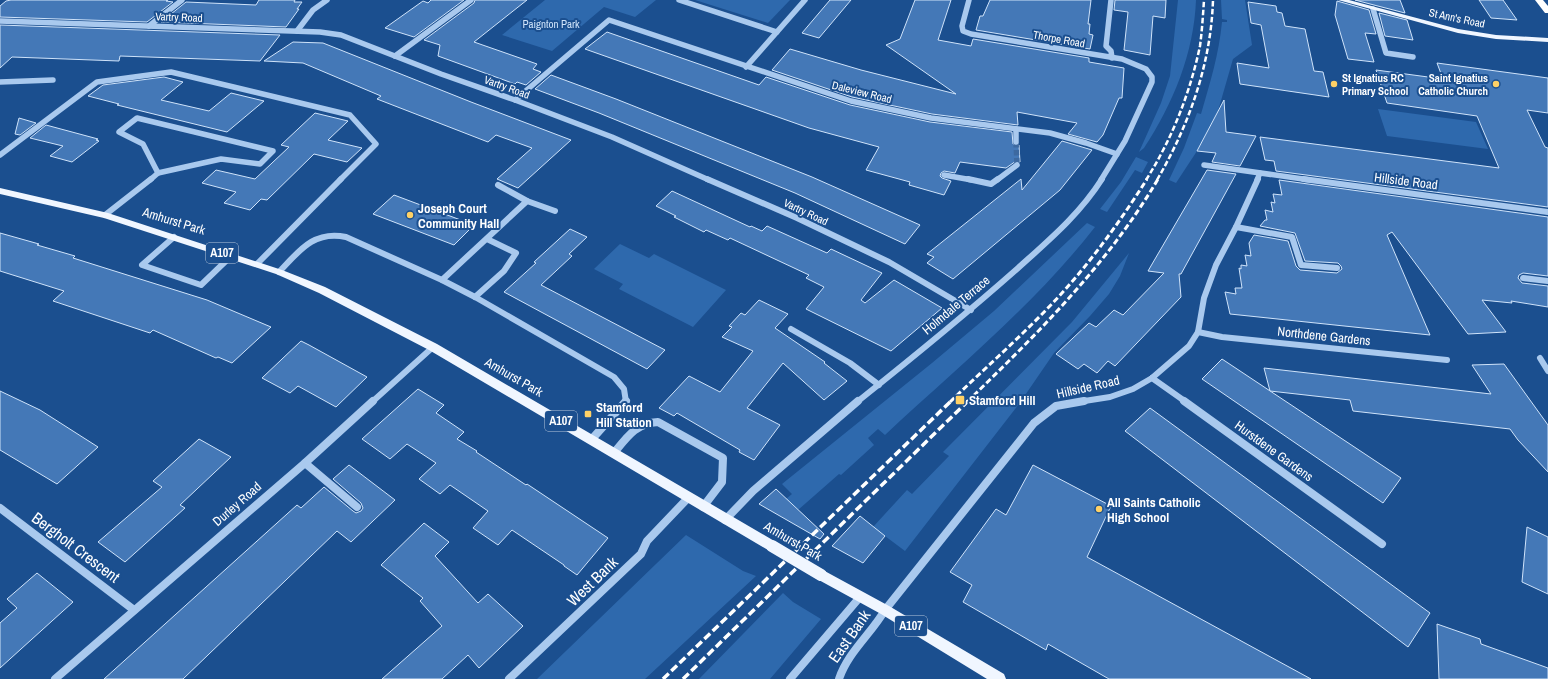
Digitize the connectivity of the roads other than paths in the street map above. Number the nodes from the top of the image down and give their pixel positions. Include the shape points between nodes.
1 (182, 0) edge
2 (327, 0) edge
3 (471, 0) edge
4 (679, 0) edge
5 (805, 0) edge
6 (969, 0) edge
7 (1111, 0) edge
8 (1341, 0) edge
9 (1539, 0) edge
10 (1372, 9) junction
11 (1548, 11) edge
12 (0, 21) edge
13 (149, 26) junction
14 (297, 31) junction
15 (777, 32) junction
16 (1548, 40) edge
17 (395, 56) junction
18 (1414, 57) dead end
19 (1112, 58) junction
20 (746, 67) junction
21 (1149, 72) joint
22 (53, 80) dead end
23 (0, 82) edge
24 (515, 100) junction
25 (1016, 129) junction
26 (1016, 142) tunnel mouth
27 (1117, 154) junction
28 (0, 155) edge
29 (1017, 165) dead end
30 (1204, 165) dead end
31 (158, 173) junction
32 (1260, 173) junction
33 (944, 175) dead end
34 (498, 185) dead end
35 (0, 191) edge
36 (527, 201) junction
37 (555, 211) dead end
38 (1548, 212) edge
39 (105, 215) junction
40 (1236, 227) junction
41 (174, 237) junction
42 (487, 239) junction
43 (231, 256) junction
44 (257, 264) junction
45 (1337, 268) dead end
46 (279, 272) junction
47 (1523, 278) dead end
48 (442, 280) junction
49 (1548, 281) edge
50 (475, 297) junction
51 (971, 310) junction
52 (791, 329) dead end
53 (1198, 332) junction
54 (433, 347) junction
55 (1540, 358) dead end
56 (1447, 360) dead end
57 (1548, 371) edge
58 (1152, 378) junction
59 (879, 384) junction
60 (592, 439) junction
61 (614, 453) junction
62 (304, 463) junction
63 (688, 498) junction
64 (356, 507) dead end
65 (703, 507) junction
66 (0, 508) edge
67 (725, 520) junction
68 (1382, 544) dead end
69 (860, 597) junction
70 (134, 610) junction
71 (885, 610) junction
72 (55, 679) edge
73 (509, 679) edge
74 (790, 679) edge
75 (838, 679) edge
76 (999, 679) edge

1 - 13 street
2 - 14 street via 313,10
3 - 17 street
4 - 15 street
5 - 15 street
6 - 19 street, Thorpe Road via 963,31
7 - 19 street via 1106,46 1111,51
8 - 10 main road, St Ann's Road
9 - 11 highway
10 - 16 main road, St Ann's Road via 1478,35
10 - 18 street via 1386,53
12 - 13 street, Vartry Road
13 - 14 street, Vartry Road
14 - 17 street, Vartry Road via 341,35
15 - 20 street
17 - 24 street, Vartry Road
19 - 21 street, Thorpe Road via 1137,64
20 - 24 street, Daleview Road via 609,20
20 - 25 street, Daleview Road via 851,101 931,118
21 - 27 street, Holmdale Terrace via 1152,82
22 - 23 street
24 - 51 street, Vartry Road via 612,137 797,218 889,262
25 - 26 street
25 - 27 street, Daleview Road via 1063,136
27 - 51 street, Holmdale Terrace via 1092,194 1068,223
28 - 44 street via 97,82 171,72 350,115 376,144
29 - 33 street via 991,184
30 - 32 street, Hillside Road
31 - 31 street via 143,144 120,132 137,118 273,151 260,164 221,159
31 - 39 street
32 - 38 street, Hillside Road
32 - 40 street, Hillside Road
34 - 36 street
35 - 39 main road, Amhurst Park / A107
36 - 37 street
36 - 42 street
39 - 41 main road, Amhurst Park / A107
40 - 45 street via 1292,237 1301,265
40 - 53 street, Hillside Road via 1216,265 1204,298
41 - 43 main road, Amhurst Park / A107
41 - 43 street via 142,265 201,285
42 - 48 street
42 - 50 street via 516,253 508,267
43 - 44 main road, Amhurst Park / A107
44 - 46 main road, Amhurst Park / A107
46 - 48 street via 304,247 318,237 331,234 346,237
46 - 54 main road, Amhurst Park / A107 via 322,290
47 - 49 street
48 - 50 street
50 - 60 street via 614,377 624,389 626,402
51 - 59 street, Holmdale Terrace
52 - 59 street via 850,363
53 - 56 street, Northdene Gardens via 1222,337
53 - 58 street, Hillside Road via 1189,346
54 - 60 main road, Amhurst Park / A107
54 - 62 street, Durley Road
55 - 57 street
58 - 68 street, Hurstdene Gardens
58 - 71 street, Hillside Road via 1133,389 1110,397 1056,406 1034,423
59 - 67 street, Holmdale Terrace via 753,491
60 - 61 main road, Amhurst Park / A107
61 - 63 main road, Amhurst Park / A107
61 - 65 street via 638,426 647,422 658,422 723,458 722,482
62 - 64 street
62 - 70 street, Durley Road
63 - 65 main road, Amhurst Park / A107
63 - 73 street, West Bank via 647,541 641,554
65 - 67 main road, Amhurst Park / A107
66 - 70 street, Bergholt Crescent
67 - 69 main road, Amhurst Park / A107, bridge
69 - 71 main road, Amhurst Park / A107
69 - 74 street
70 - 72 street, Durley Road
71 - 75 street, East Bank via 842,667
71 - 76 main road, Amhurst Park / A107

